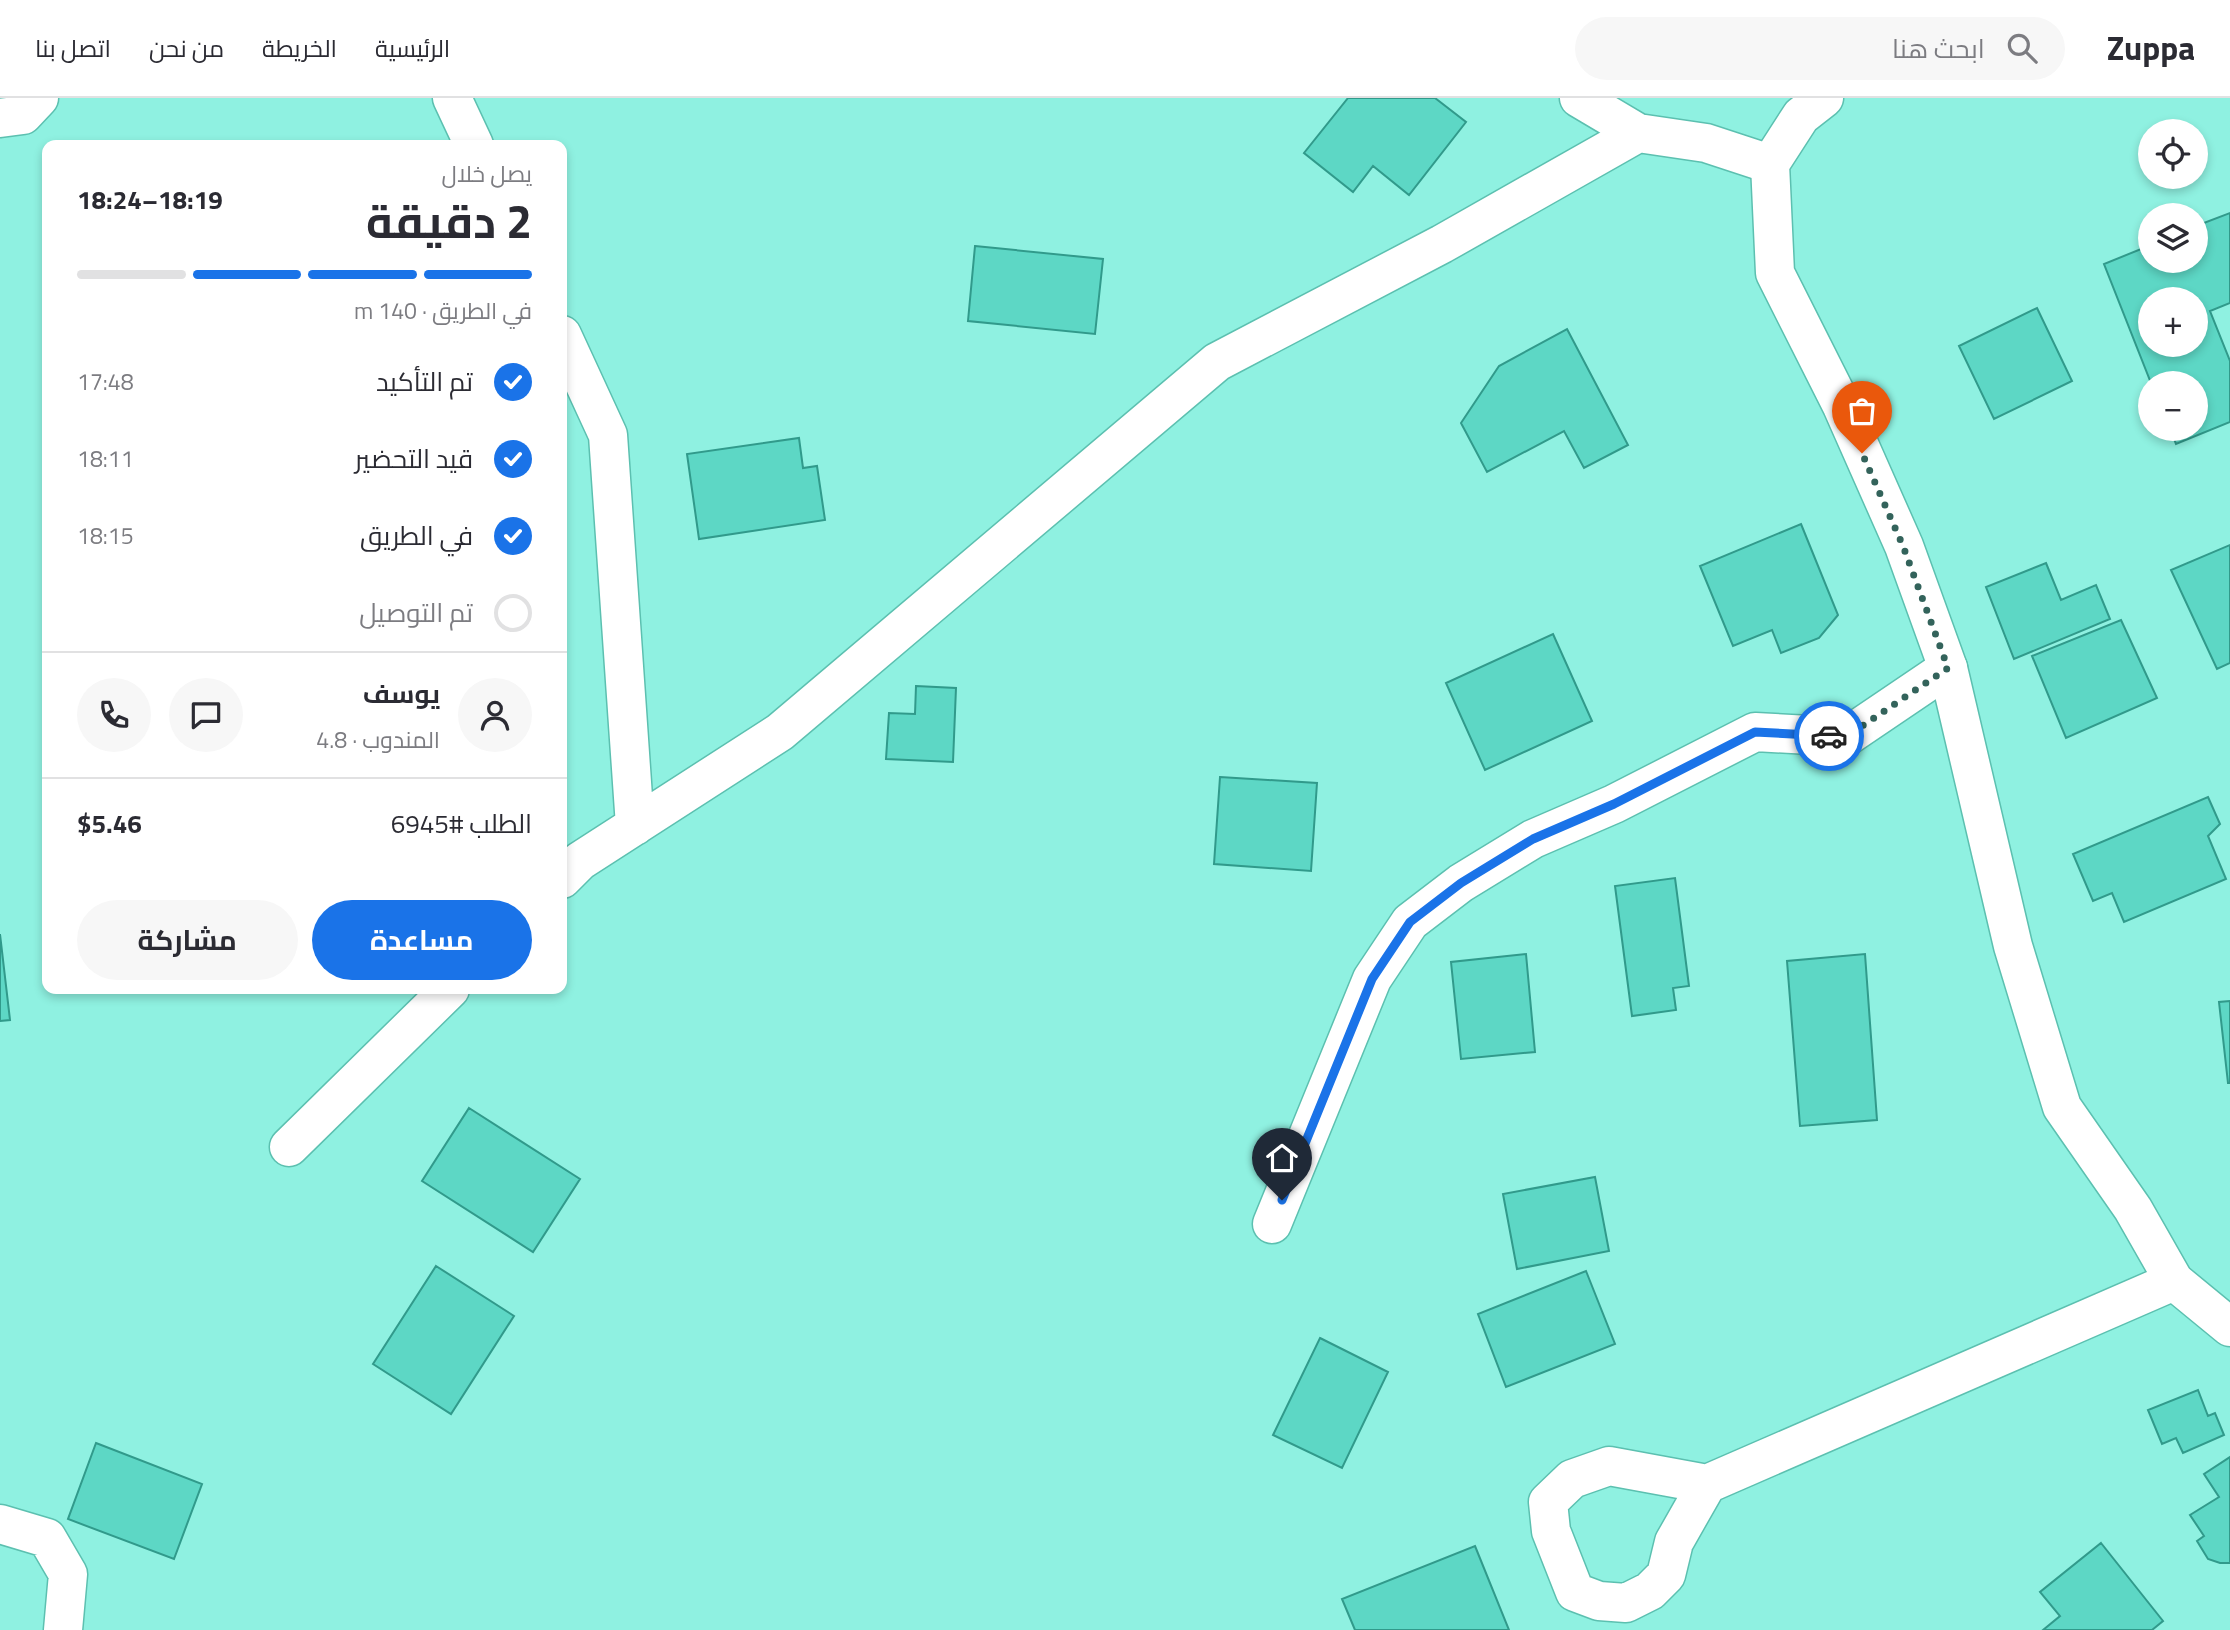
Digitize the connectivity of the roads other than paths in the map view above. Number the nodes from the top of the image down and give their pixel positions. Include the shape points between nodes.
1 (40, 98) edge
2 (452, 98) edge
3 (1578, 98) edge
4 (1825, 98) edge
5 (0, 118) edge
6 (1638, 133) junction
7 (472, 140) edge
8 (1770, 164) junction
9 (567, 346) edge
10 (1948, 668) junction
11 (635, 826) junction
12 (567, 874) edge
13 (445, 994) edge
14 (289, 1147) dead end
15 (1272, 1224) dead end
16 (2174, 1281) junction
17 (2230, 1327) edge
18 (1707, 1484) dead end
19 (0, 1524) edge
20 (62, 1630) edge

1 - 5 street via 23,115
2 - 7 street
3 - 6 street
4 - 8 street via 1801,116
6 - 8 street via 1706,143
6 - 11 street via 1442,244 1217,362 780,732
8 - 10 street via 1775,272 1842,406 1903,546
9 - 11 street via 608,435
10 - 15 street via 1846,737 1755,732 1614,804 1533,839 1461,883 1410,922 1372,979
10 - 16 street via 2013,946 2062,1107 2133,1209
11 - 12 street
13 - 14 street
16 - 17 street
16 - 18 street
19 - 20 street via 47,1538 68,1574

